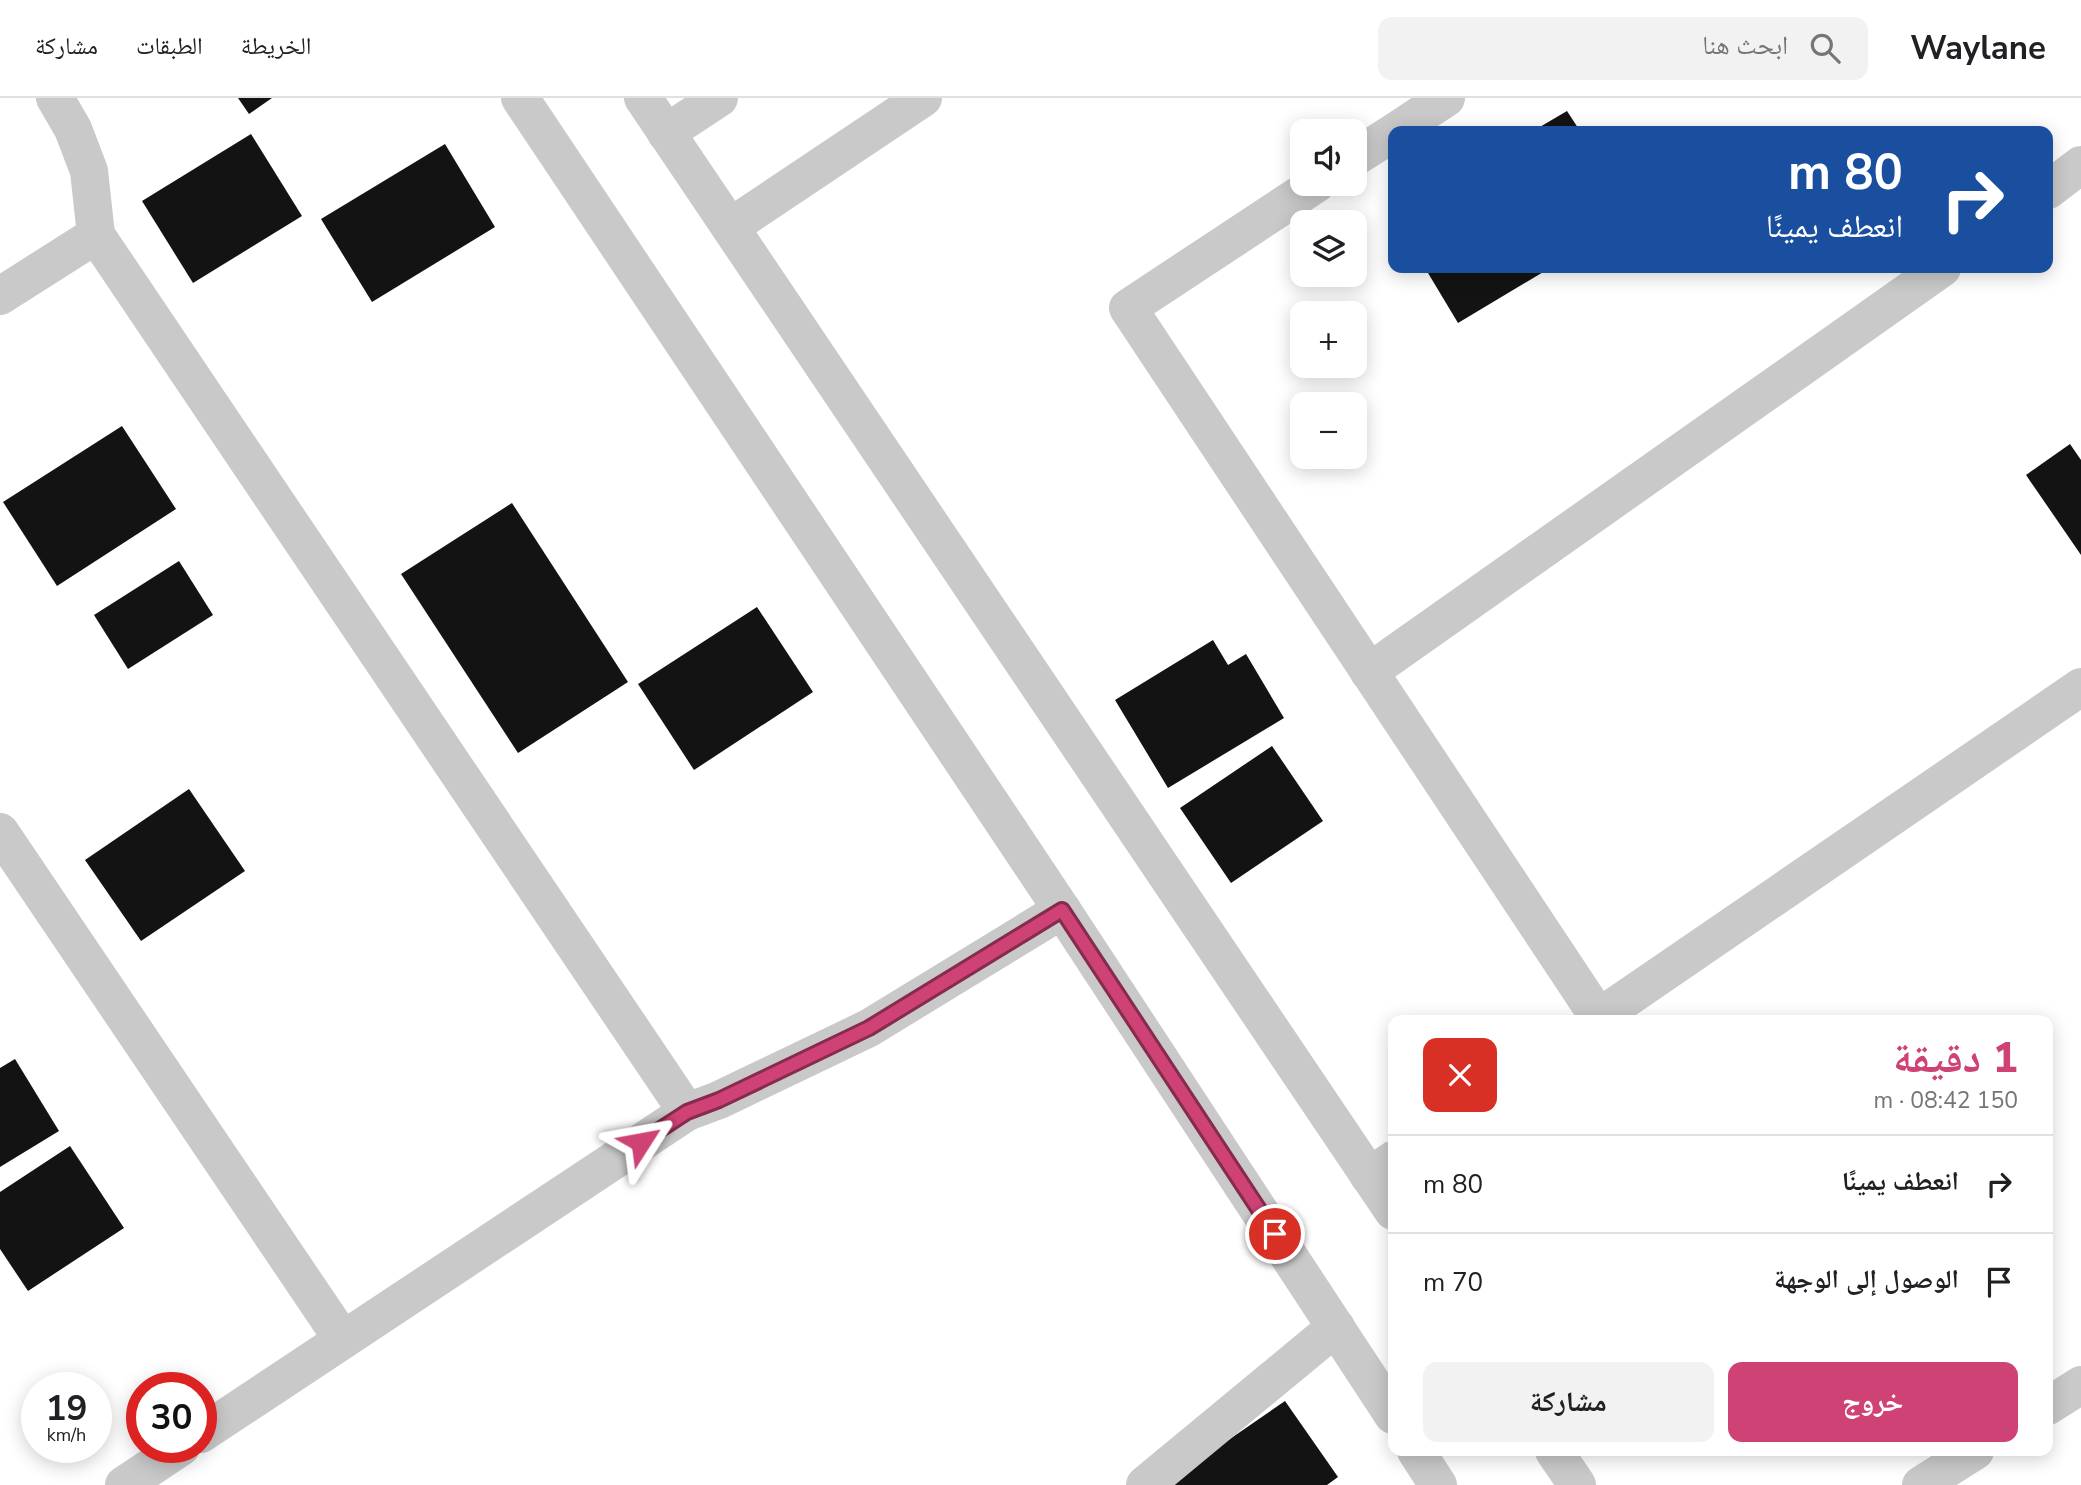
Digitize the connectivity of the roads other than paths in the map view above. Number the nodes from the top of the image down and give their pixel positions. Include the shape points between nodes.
1 (55, 98) edge
2 (520, 98) edge
3 (643, 98) edge
4 (719, 98) edge
5 (923, 98) edge
6 (1446, 98) edge
7 (1403, 126) edge
8 (666, 133) junction
9 (1388, 136) edge
10 (1367, 150) edge
11 (2081, 165) edge
12 (2053, 186) edge
13 (1298, 196) edge
14 (730, 227) junction
15 (96, 235) junction
16 (1935, 273) edge
17 (0, 296) edge
18 (1369, 672) junction
19 (2081, 687) edge
20 (0, 832) edge
21 (1062, 910) junction
22 (1594, 1015) edge
23 (1603, 1015) edge
24 (687, 1112) junction
25 (1381, 1168) edge
26 (1388, 1193) edge
27 (1336, 1327) junction
28 (343, 1340) junction
29 (2081, 1384) edge
30 (2053, 1403) edge
31 (1388, 1407) edge
32 (217, 1423) edge
33 (1419, 1456) edge
34 (1557, 1456) edge
35 (1967, 1456) edge
36 (157, 1463) edge
37 (124, 1485) edge
38 (1145, 1485) edge
39 (1438, 1485) edge
40 (1577, 1485) edge
41 (1921, 1485) edge

1 - 15 street via 89,171
2 - 21 street
3 - 8 street
4 - 8 street
5 - 14 street
6 - 7 street
8 - 14 street
9 - 10 street
11 - 12 street
13 - 18 street via 1128,308
14 - 25 street
15 - 17 street
15 - 24 street
16 - 18 street
18 - 22 street
19 - 23 street
20 - 28 street
21 - 24 street via 869,1028
21 - 27 street
24 - 28 street
25 - 26 street
27 - 31 street
27 - 38 street
28 - 32 street
29 - 30 street
33 - 39 street
34 - 40 street
35 - 41 street
36 - 37 street

